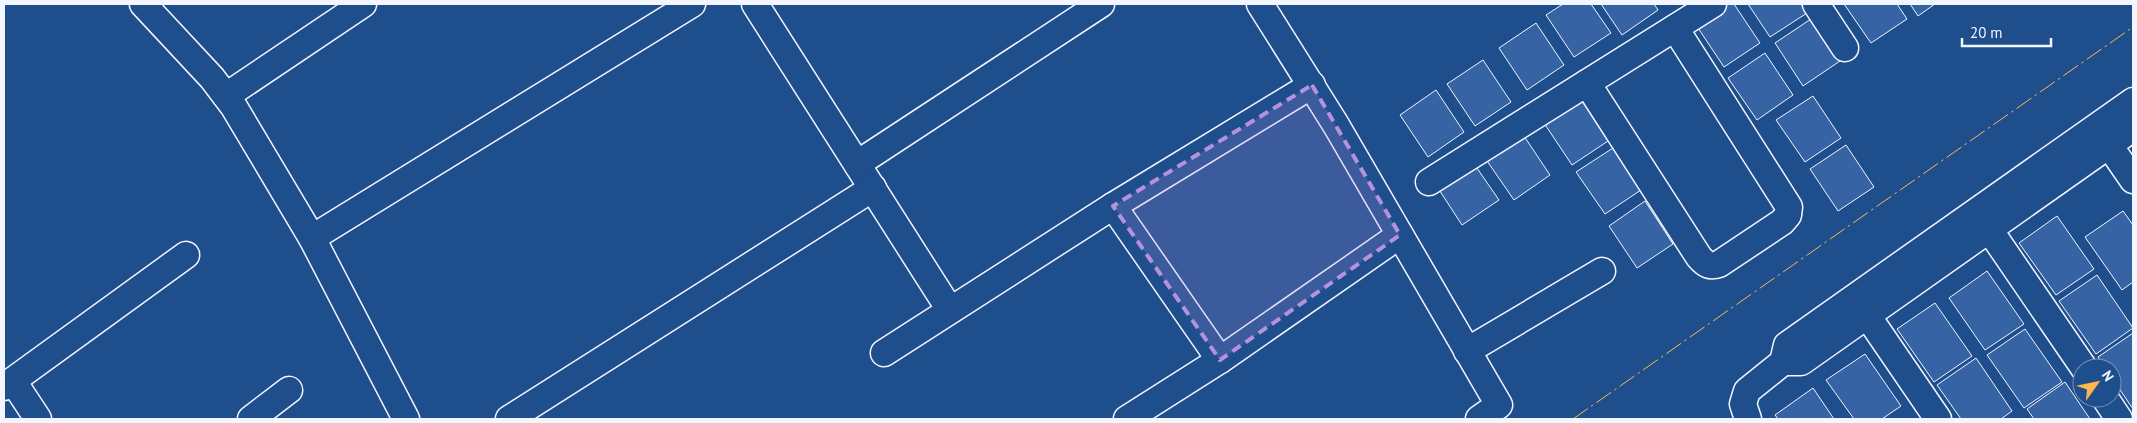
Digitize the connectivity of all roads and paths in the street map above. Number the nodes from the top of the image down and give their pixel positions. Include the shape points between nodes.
1 (143, 4) edge
2 (363, 4) edge
3 (692, 4) edge
4 (755, 4) edge
5 (1101, 4) edge
6 (1260, 4) edge
7 (1713, 4) edge
8 (1816, 4) edge
9 (1676, 28) junction
10 (1845, 48) dead end
11 (1587, 83) junction
12 (1312, 86) junction
13 (226, 96) junction
14 (2133, 102) edge
15 (2133, 128) edge
16 (2103, 136) junction
17 (857, 164) junction
18 (2133, 180) edge
19 (1429, 182) dead end
20 (873, 188) junction
21 (1114, 206) junction
22 (1983, 221) junction
23 (1400, 235) junction
24 (312, 238) junction
25 (186, 255) dead end
26 (1602, 270) dead end
27 (1860, 307) junction
28 (950, 310) junction
29 (1468, 351) junction
30 (884, 353) dead end
31 (2077, 358) edge
32 (1220, 360) junction
33 (8, 384) edge
34 (289, 390) dead end
35 (2112, 408) edge
36 (38, 419) edge
37 (250, 419) edge
38 (406, 419) edge
39 (509, 419) edge
40 (1127, 419) edge
41 (1479, 419) edge
42 (1748, 419) edge
43 (1938, 419) edge
44 (2119, 419) edge

1 - 13 street
2 - 13 street
3 - 24 street
4 - 17 street
5 - 17 street
6 - 12 street
7 - 9 street
8 - 10 street
9 - 11 street
9 - 11 street via 1789,207 1782,222 1719,264 1705,264 1699,257
11 - 19 street
12 - 21 street
12 - 23 street
13 - 24 street
14 - 16 street
15 - 16 street
16 - 18 street
16 - 22 street
17 - 20 street
20 - 28 street
20 - 39 street
21 - 28 street
21 - 32 street
22 - 27 street
22 - 31 street
23 - 29 street
23 - 32 street
24 - 38 street
25 - 33 street
26 - 29 street
27 - 42 street via 1801,362 1783,362 1748,391 1743,404
27 - 43 street
28 - 30 street
29 - 41 street via 1499,405
32 - 40 street
33 - 36 street
34 - 37 street
35 - 44 street

